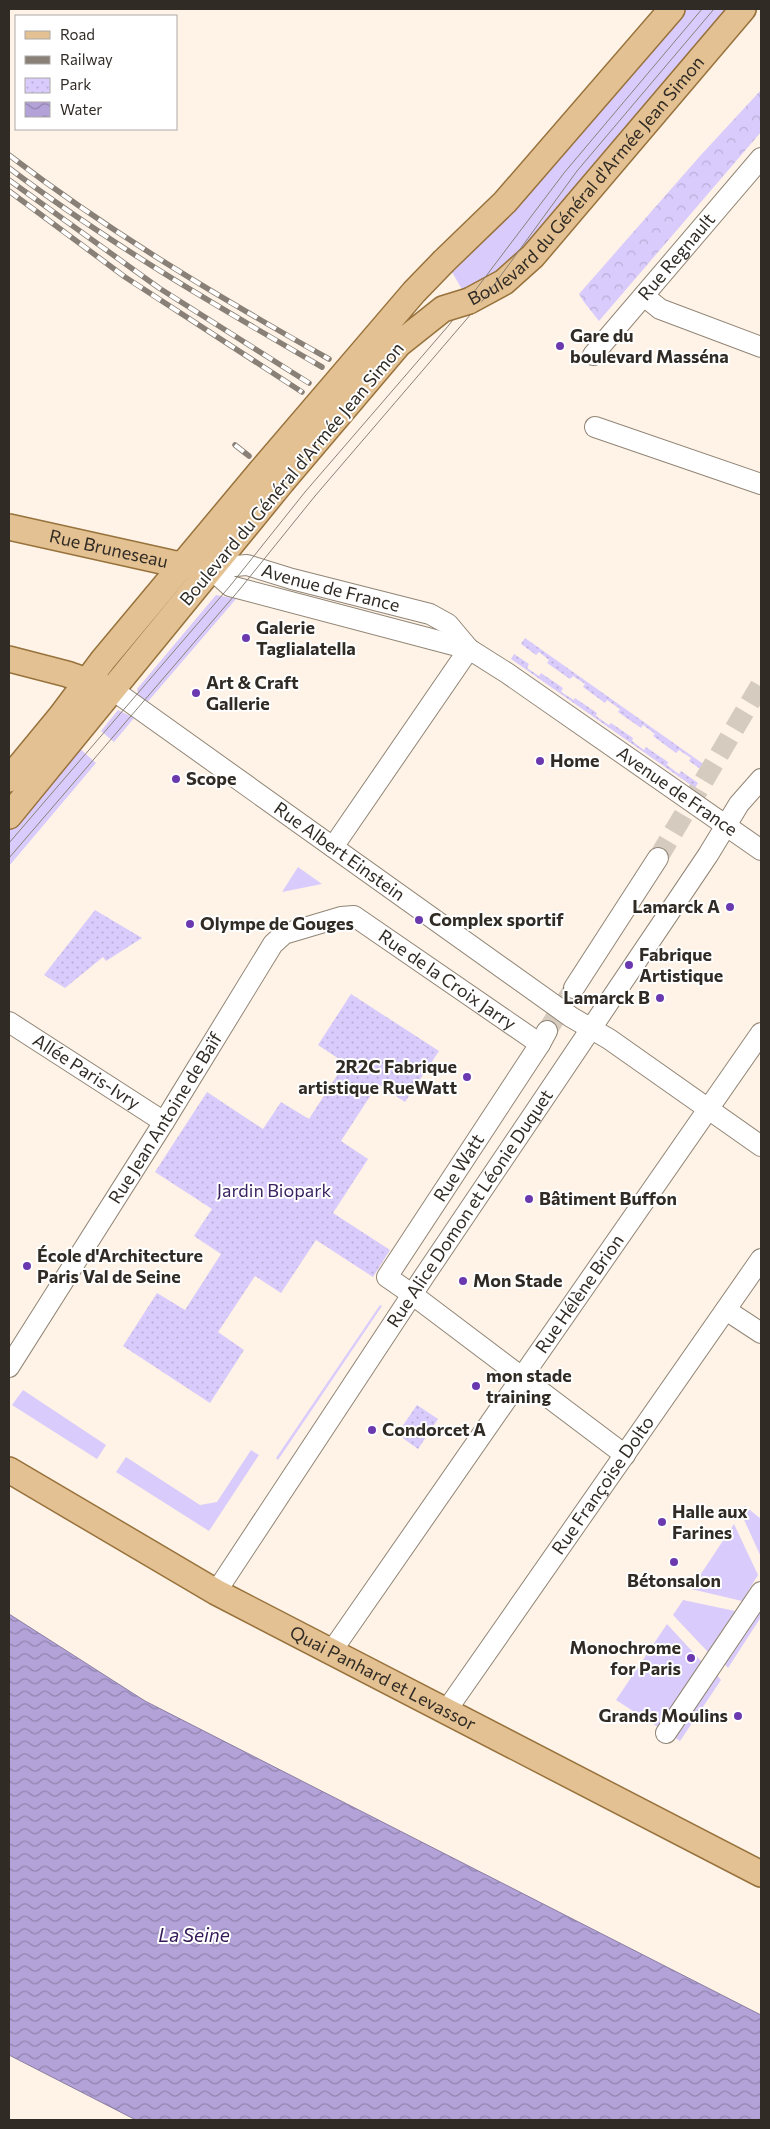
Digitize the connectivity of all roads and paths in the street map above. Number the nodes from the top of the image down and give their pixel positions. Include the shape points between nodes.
1 (672, 9) edge
2 (743, 9) edge
3 (761, 158) edge
4 (644, 296) junction
5 (761, 347) edge
6 (593, 355) dead end
7 (595, 427) dead end
8 (271, 477) junction
9 (761, 484) edge
10 (9, 527) edge
11 (182, 565) junction
12 (210, 568) junction
13 (469, 649) junction
14 (9, 659) edge
15 (87, 681) junction
16 (113, 690) junction
17 (761, 779) edge
18 (9, 780) edge
19 (9, 816) edge
20 (725, 825) junction
21 (332, 847) junction
22 (761, 850) edge
23 (658, 858) tunnel mouth
24 (354, 916) joint
25 (574, 988) tunnel mouth
26 (9, 1022) edge
27 (591, 1028) junction
28 (761, 1033) edge
29 (543, 1037) joint
30 (707, 1109) junction
31 (164, 1122) junction
32 (761, 1146) edge
33 (761, 1259) edge
34 (413, 1295) junction
35 (726, 1310) junction
36 (761, 1333) edge
37 (9, 1367) edge
38 (520, 1378) junction
39 (625, 1455) junction
40 (9, 1470) edge
41 (216, 1592) junction
42 (761, 1592) edge
43 (330, 1652) junction
44 (446, 1712) junction
45 (666, 1733) dead end
46 (761, 1874) edge

1 - 8 main road, Boulevard du Général d'Armée Jean Simon, bridge via 504,202 414,292
2 - 8 main road, Boulevard du Général d'Armée Jean Simon, bridge via 533,256 504,282 469,301 443,309 399,344
3 - 4 street, Rue Regnault
4 - 5 street via 660,308
4 - 6 street, Rue Regnault
7 - 9 street
8 - 11 main road, Boulevard du Général d'Armée Jean Simon
8 - 12 main road, Boulevard du Général d'Armée Jean Simon
10 - 11 main road, Rue Bruneseau
11 - 12 main road, Rue Bruneseau
11 - 15 main road, Boulevard du Général d'Armée Jean Simon
12 - 13 street, Avenue de France via 247,565 430,614 448,624
12 - 16 main road, Boulevard du Général d'Armée Jean Simon
13 - 20 street, Avenue de France
13 - 21 street
14 - 15 main road
15 - 16 main road
15 - 18 main road, Boulevard du Général d'Armée Jean Simon
16 - 19 main road, Boulevard du Général d'Armée Jean Simon
16 - 21 street, Rue Albert Einstein
17 - 20 street, Rue Alice Domon et Léonie Duquet
20 - 22 street, Avenue de France
20 - 27 street, Rue Alice Domon et Léonie Duquet
21 - 27 street, Rue Albert Einstein
23 - 25 street
24 - 29 street, Rue de la Croix Jarry
24 - 31 street, Rue Jean Antoine de Baïf via 284,934 273,944
26 - 31 street, Allée Paris-Ivry
27 - 30 street, Rue Albert Einstein
27 - 34 street, Rue Alice Domon et Léonie Duquet
28 - 30 street, Rue Hélène Brion
29 - 34 street, Rue Watt via 387,1277
30 - 32 street, Rue Albert Einstein
30 - 38 street, Rue Hélène Brion
31 - 37 street, Rue Jean Antoine de Baïf
33 - 35 street, Rue Françoise Dolto
34 - 38 street
34 - 41 street, Rue Alice Domon et Léonie Duquet
35 - 36 street
35 - 39 street, Rue Françoise Dolto
38 - 39 street
38 - 43 street, Rue Hélène Brion
39 - 44 street, Rue Françoise Dolto
40 - 41 main road, Quai Panhard et Levassor
41 - 43 main road, Quai Panhard et Levassor
42 - 45 street
43 - 44 main road, Quai Panhard et Levassor
44 - 46 main road, Quai Panhard et Levassor

